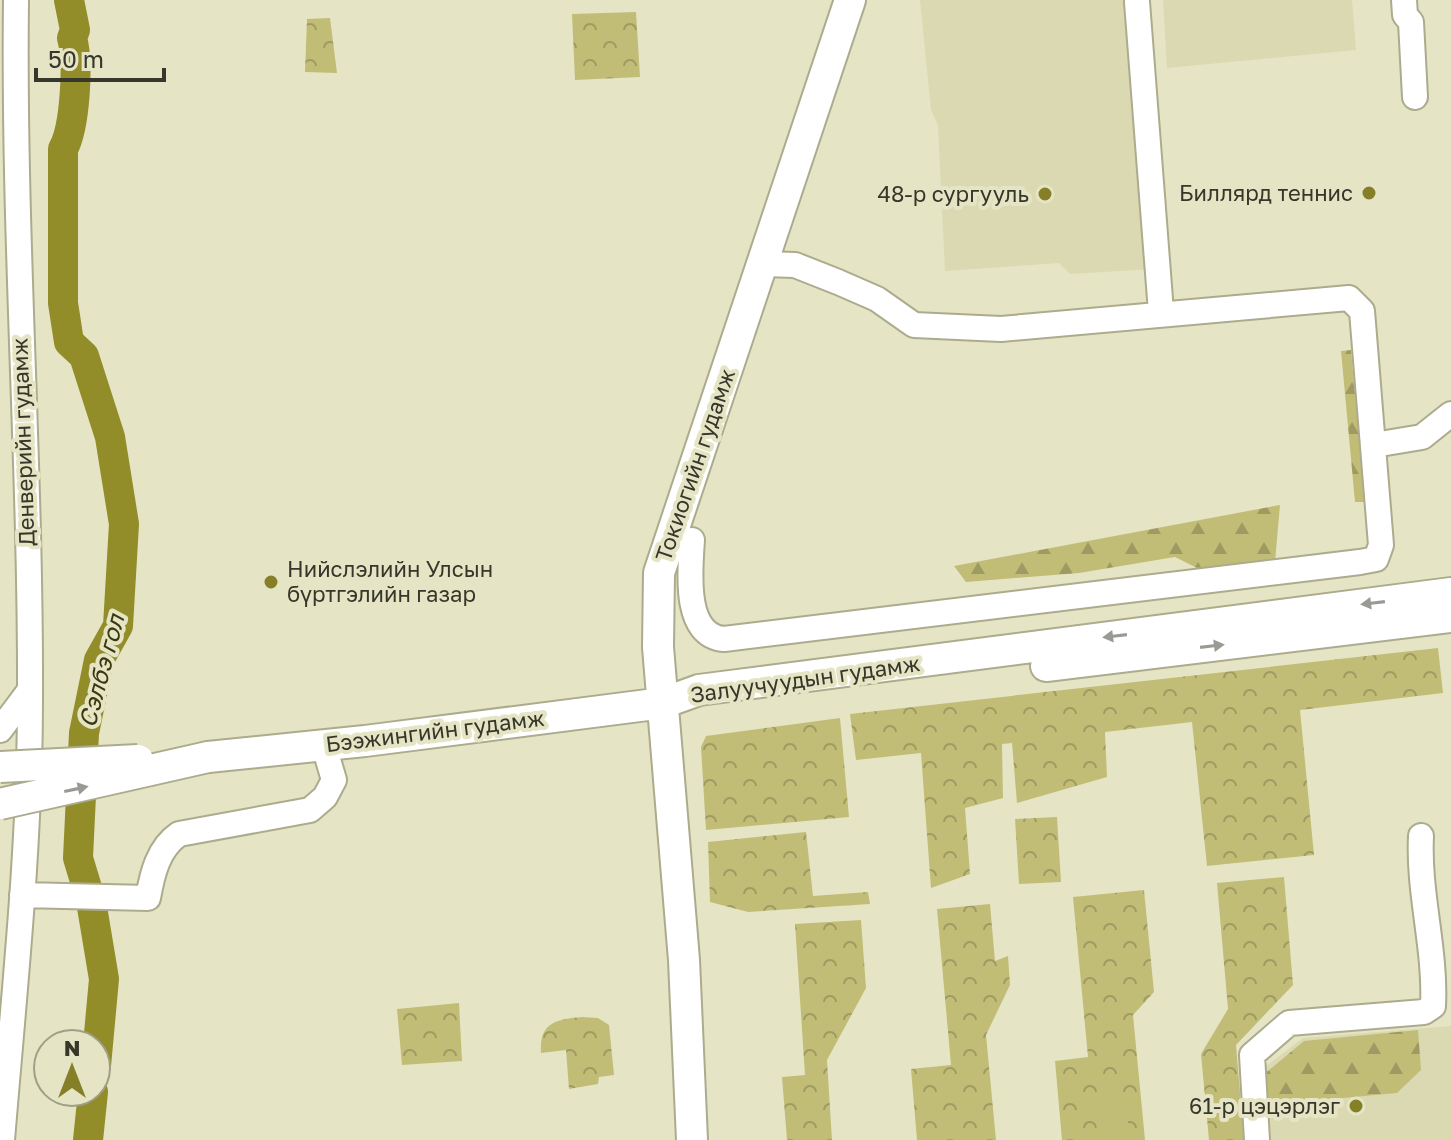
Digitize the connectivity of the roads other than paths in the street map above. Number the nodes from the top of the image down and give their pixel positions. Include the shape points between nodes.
1 (16, 0) edge
2 (850, 0) edge
3 (1404, 0) edge
4 (1137, 2) dead end
5 (1415, 97) dead end
6 (764, 264) junction
7 (1161, 312) junction
8 (1451, 414) edge
9 (1374, 445) junction
10 (666, 546) junction
11 (1451, 593) edge
12 (1451, 617) edge
13 (30, 690) junction
14 (663, 703) junction
15 (0, 730) edge
16 (324, 746) junction
17 (208, 757) junction
18 (0, 767) edge
19 (0, 804) edge
20 (1421, 836) dead end
21 (32, 895) junction
22 (2, 1140) edge
23 (692, 1140) edge
24 (1257, 1140) edge

1 - 13 street, Денверийн гудамж via 16,211
2 - 6 main road, Токиогийн гудамж
3 - 5 street via 1411,22
4 - 7 street
6 - 7 street via 795,265 838,282 877,299 914,325 1001,329
6 - 10 main road, Токиогийн гудамж
7 - 9 street via 1343,296 1355,301 1362,311
8 - 9 street via 1422,437
9 - 10 street via 1381,545 1376,559 1360,562 724,639 702,630 689,588 692,540
10 - 14 main road, Токиогийн гудамж via 656,595
11 -> 14 main road, Залуучуудын гудамж via 699,690
14 -> 12 main road, Залуучуудын гудамж via 700,708
13 - 15 street
13 - 21 street, Денверийн гудамж via 27,821
14 - 16 main road, Бээжингийн гудамж
14 - 23 main road, Токиогийн гудамж
16 - 17 main road, Бээжингийн гудамж
16 - 21 street via 334,780 319,805 179,834 168,841 160,857 148,898
17 - 18 main road, Бээжингийн гудамж, bridge
19 -> 17 main road, Бээжингийн гудамж, bridge
20 - 24 street via 1433,1006 1411,1014 1289,1023 1252,1055
21 - 22 street, Денверийн гудамж

